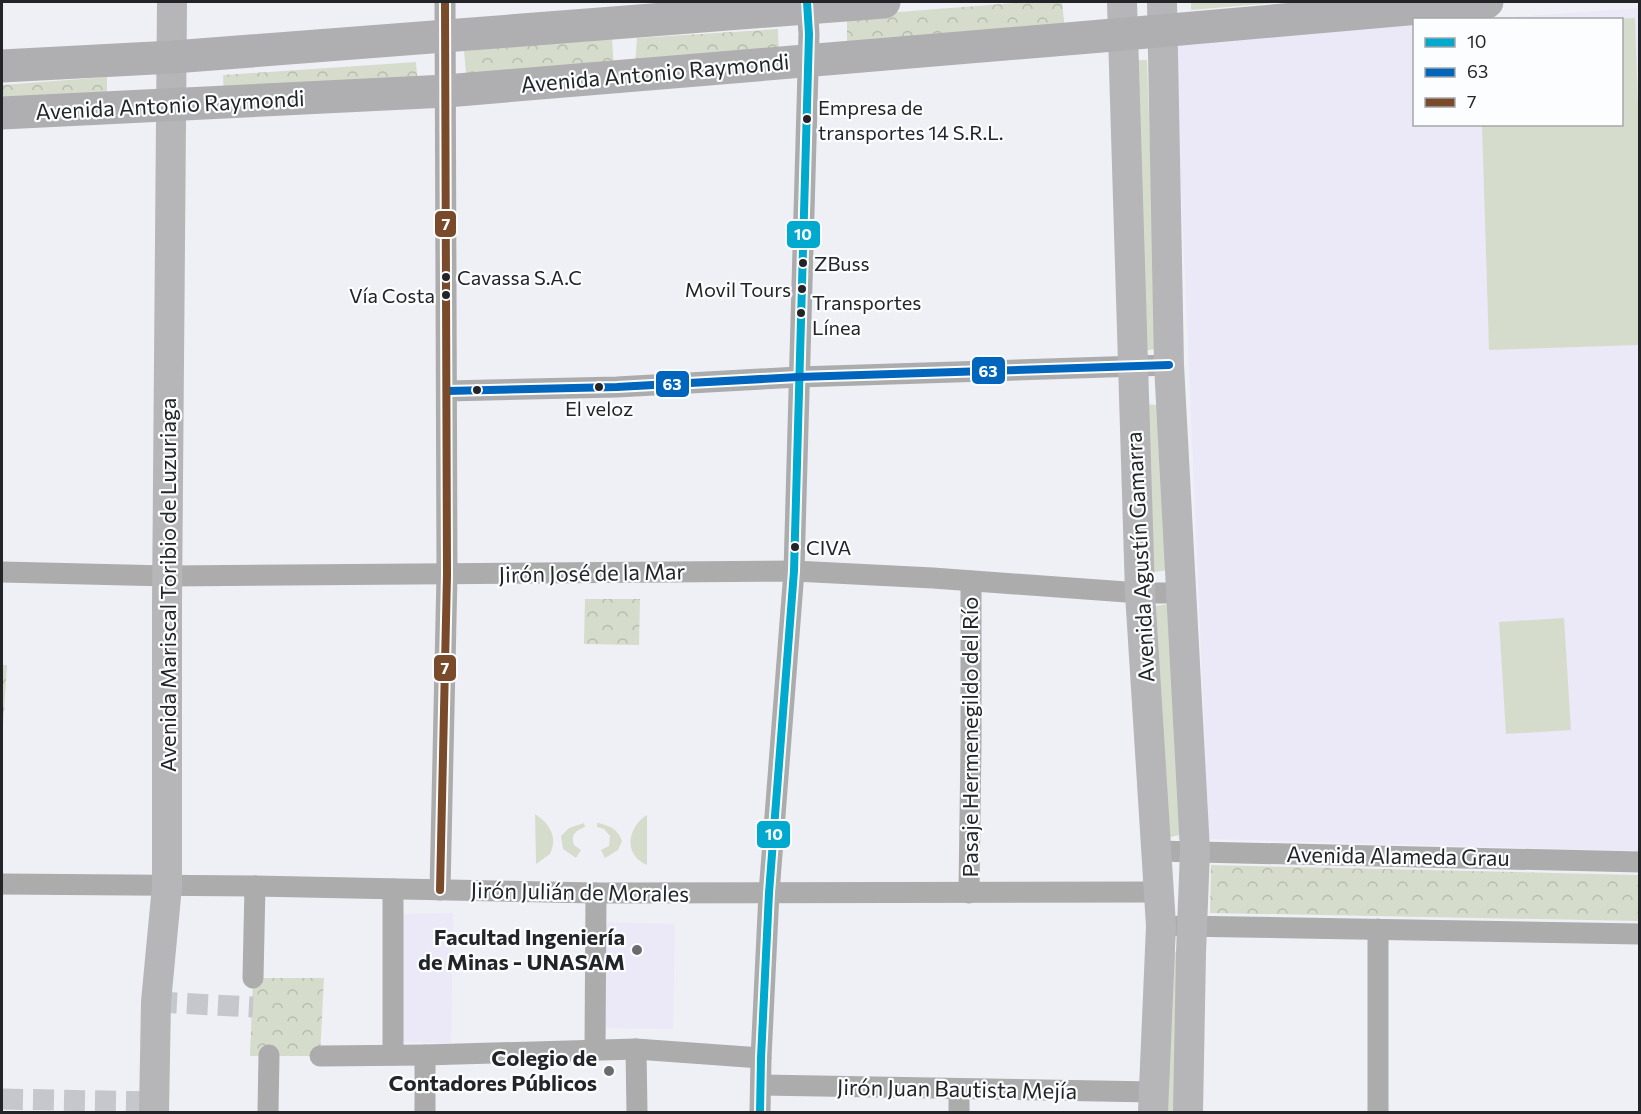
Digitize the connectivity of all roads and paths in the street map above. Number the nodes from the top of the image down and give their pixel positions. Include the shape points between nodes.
1 (172, 2) edge
2 (445, 2) edge
3 (884, 2) edge
4 (1122, 2) edge
5 (1486, 2) edge
6 (807, 5) edge
7 (1163, 16) edge
8 (1123, 34) junction
9 (446, 35) junction
10 (173, 57) junction
11 (808, 61) junction
12 (2, 66) edge
13 (446, 90) junction
14 (172, 105) junction
15 (2, 113) edge
16 (1169, 365) junction
17 (1132, 367) junction
18 (798, 377) junction
19 (447, 391) junction
20 (794, 571) junction
21 (2, 572) edge
22 (447, 575) junction
23 (168, 576) junction
24 (971, 581) junction
25 (1140, 593) junction
26 (1182, 594) junction
27 (1195, 851) junction
28 (1156, 852) junction
29 (1640, 862) edge
30 (2, 884) edge
31 (167, 886) junction
32 (255, 886) junction
33 (393, 889) junction
34 (440, 890) junction
35 (969, 892) junction
36 (1159, 892) junction
37 (596, 893) junction
38 (770, 893) junction
39 (1161, 926) junction
40 (1191, 926) junction
41 (1378, 929) junction
42 (1640, 934) edge
43 (253, 978) dead end
44 (636, 1048) junction
45 (587, 1049) junction
46 (269, 1055) dead end
47 (393, 1055) junction
48 (425, 1055) junction
49 (320, 1056) dead end
50 (761, 1058) junction
51 (761, 1085) junction
52 (959, 1089) junction
53 (1154, 1102) edge
54 (154, 1113) edge
55 (268, 1113) edge
56 (425, 1113) edge
57 (637, 1113) edge
58 (760, 1113) edge
59 (959, 1113) edge
60 (1188, 1113) edge
61 (1378, 1113) edge

1 - 10 main road, Avenida Mariscal Toribio de Luzuriaga
2 - 9 street
3 - 6 main road
4 - 8 main road, Avenida Agustín Gamarra
5 - 7 main road, Avenida Antonio Raymondi
6 - 9 main road
6 - 11 street
7 - 8 main road, Avenida Antonio Raymondi
7 - 16 main road, Avenida Agustín Gamarra
8 - 11 main road, Avenida Antonio Raymondi
8 - 17 main road, Avenida Agustín Gamarra
9 - 10 main road
9 - 13 street
10 - 12 main road
10 - 14 main road, Avenida Mariscal Toribio de Luzuriaga
11 - 13 main road, Avenida Antonio Raymondi
11 - 18 street
13 - 14 main road, Avenida Antonio Raymondi
13 - 19 street
14 - 15 main road, Avenida Antonio Raymondi
14 - 23 main road, Avenida Mariscal Toribio de Luzuriaga
16 - 17 street
16 - 26 main road, Avenida Agustín Gamarra
17 - 18 street
17 - 25 main road, Avenida Agustín Gamarra
18 - 19 street
18 - 20 street
19 - 22 street
20 - 22 street, Jirón José de la Mar
20 - 24 street, Jirón José de la Mar
20 - 38 street
21 - 23 street, Jirón José de la Mar
22 - 23 street, Jirón José de la Mar
22 - 34 street
23 - 31 main road, Avenida Mariscal Toribio de Luzuriaga
24 - 25 street, Jirón José de la Mar
24 - 35 street, Pasaje Hermenegildo del Río
25 - 26 street, Jirón José de la Mar
25 - 28 main road, Avenida Agustín Gamarra
26 - 27 main road, Avenida Agustín Gamarra
27 - 28 street, Avenida Alameda Grau
27 - 29 street, Avenida Alameda Grau
27 - 40 main road, Avenida Agustín Gamarra
28 - 36 main road, Avenida Agustín Gamarra
30 - 31 street, Jirón Julián de Morales
31 - 32 street, Jirón Julián de Morales
31 - 54 main road, Avenida Mariscal Toribio de Luzuriaga via 156,1002
32 - 33 street, Jirón Julián de Morales
32 - 43 street
33 - 34 street, Jirón Julián de Morales
33 - 47 street
34 - 37 street, Jirón Julián de Morales
35 - 36 street, Jirón Julián de Morales
35 - 38 street, Jirón Julián de Morales
36 - 39 main road, Avenida Agustín Gamarra
37 - 38 street, Jirón Julián de Morales
37 - 45 street
38 - 50 street
39 - 40 street
39 - 53 main road, Avenida Agustín Gamarra
40 - 41 street
40 - 60 main road, Avenida Agustín Gamarra
41 - 42 street
41 - 61 street
44 - 45 street
44 - 50 street
44 - 57 street
45 - 48 street
46 - 55 street
47 - 48 street
47 - 49 street
48 - 56 street
50 - 51 street
51 - 52 street, Jirón Juan Bautista Mejía
51 - 58 street
52 - 53 street, Jirón Juan Bautista Mejía
52 - 59 street

